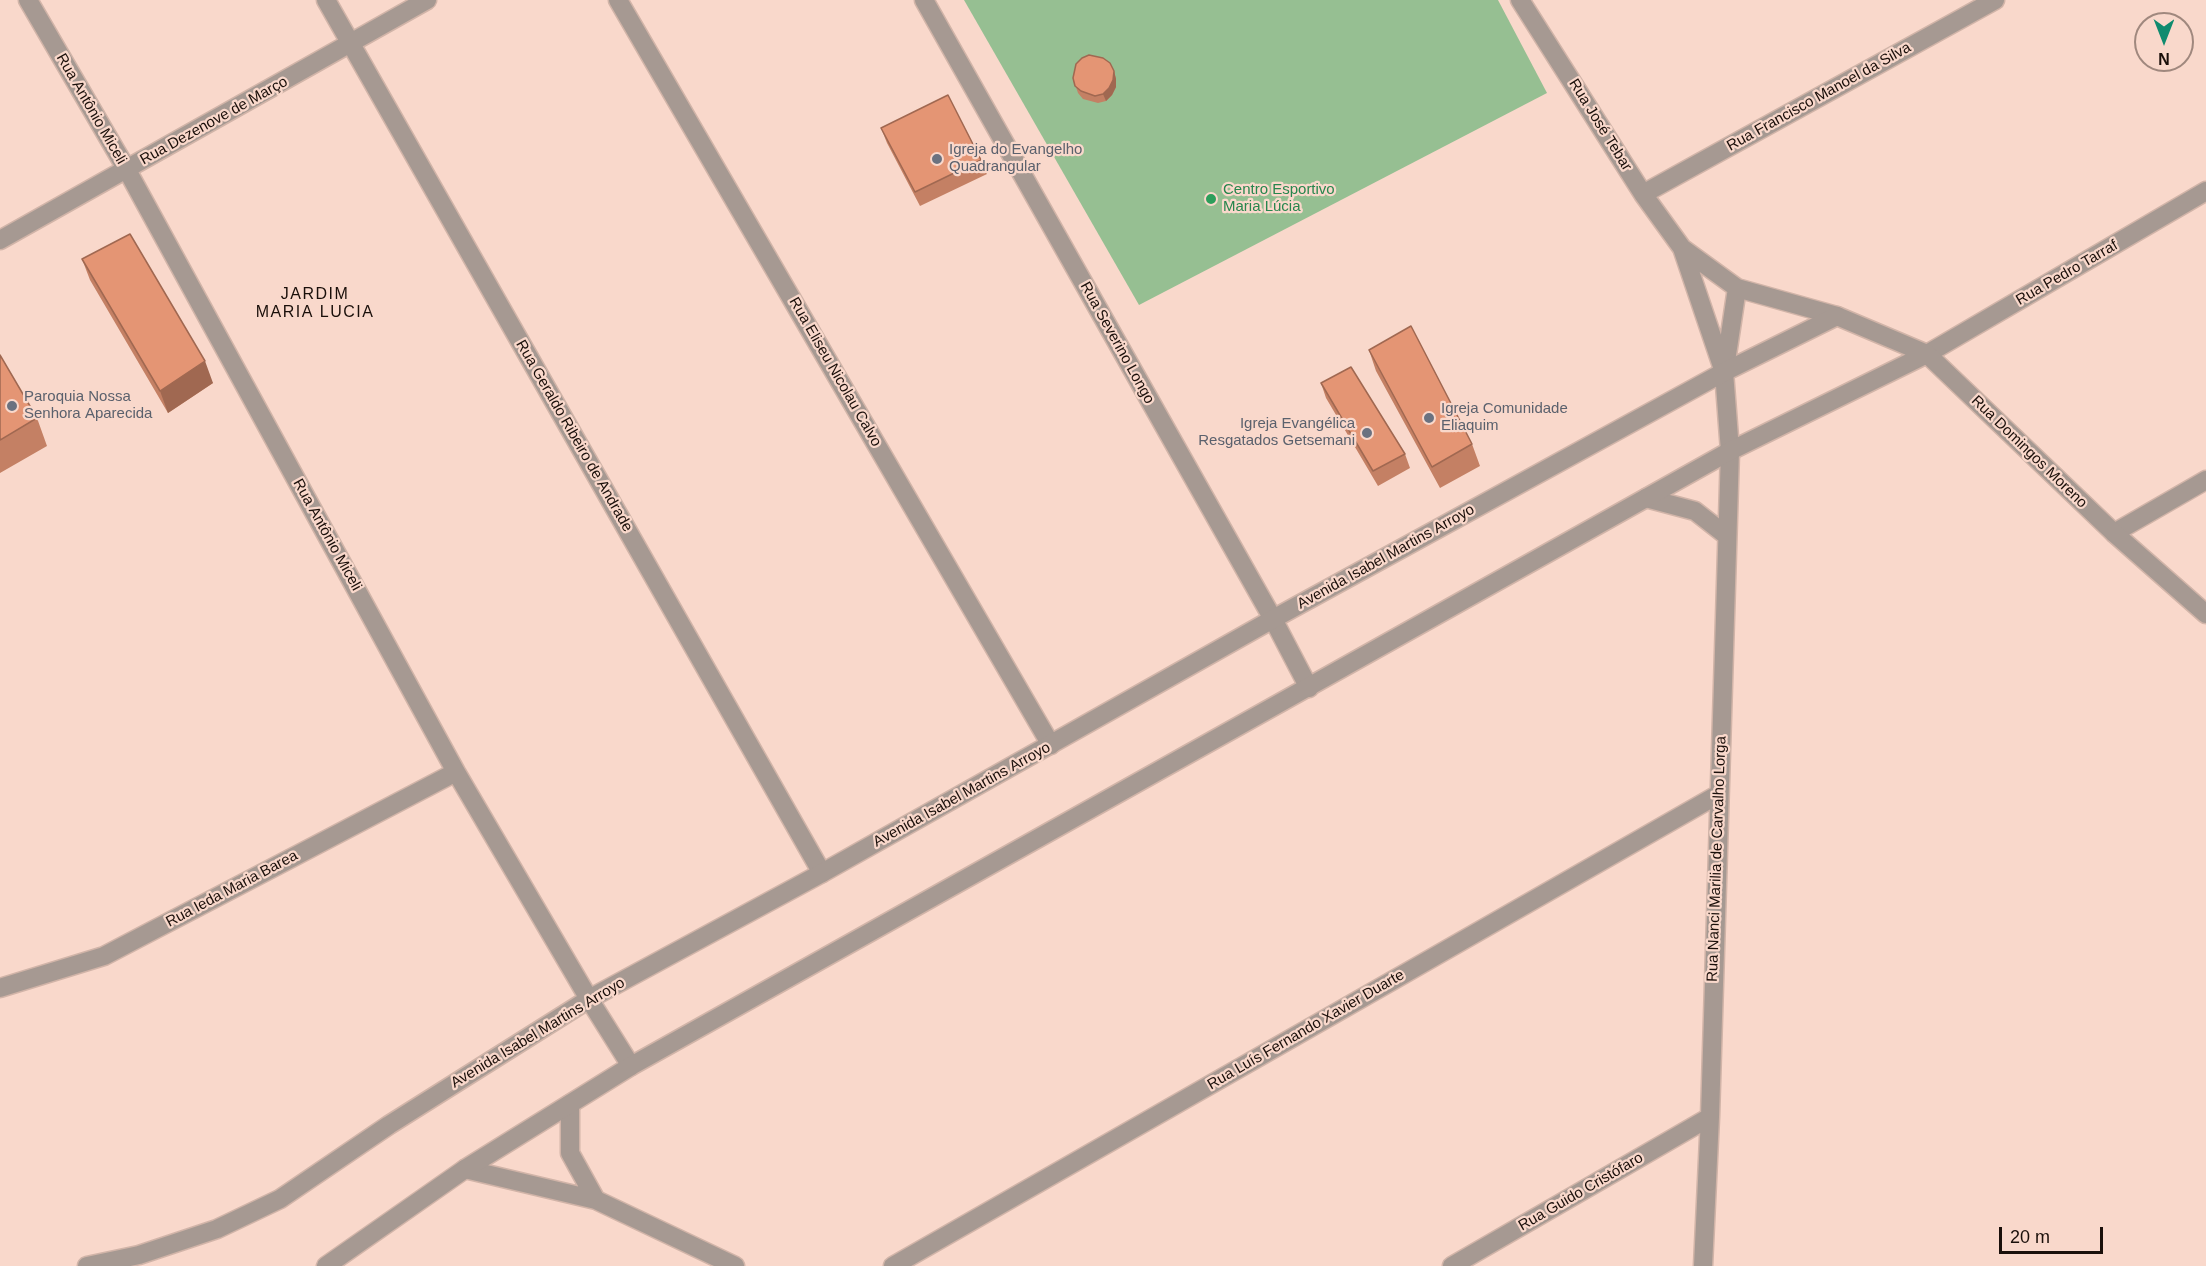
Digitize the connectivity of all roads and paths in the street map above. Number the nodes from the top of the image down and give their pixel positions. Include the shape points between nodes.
1 (27, 0) edge
2 (326, 0) edge
3 (427, 0) edge
4 (618, 0) edge
5 (924, 0) edge
6 (1520, 0) edge
7 (1995, 0) edge
8 (351, 44) junction
9 (127, 170) junction
10 (2206, 191) edge
11 (1643, 194) junction
12 (0, 240) edge
13 (1682, 248) junction
14 (1737, 288) junction
15 (1837, 316) junction
16 (1927, 354) junction
17 (1724, 372) junction
18 (1730, 451) junction
19 (2206, 480) edge
20 (1646, 498) junction
21 (2114, 533) junction
22 (1727, 536) junction
23 (2206, 614) edge
24 (1273, 619) junction
25 (1309, 688) junction
26 (1051, 745) junction
27 (456, 772) junction
28 (1719, 794) junction
29 (822, 873) junction
30 (0, 988) edge
31 (589, 999) junction
32 (631, 1066) junction
33 (570, 1104) junction
34 (1710, 1117) junction
35 (465, 1169) junction
36 (596, 1200) junction
37 (87, 1266) edge
38 (326, 1266) edge
39 (735, 1266) edge
40 (893, 1266) edge
41 (1452, 1266) edge
42 (1703, 1266) edge

1 - 9 street, Rua Antônio Miceli
2 - 8 street, Rua Geraldo Ribeiro de Andrade
3 - 8 street, Rua Dezenove de Março
4 - 26 street, Rua Eliseu Nicolau Calvo
5 - 24 street, Rua Severino Longo
6 - 11 street, Rua José Tebar
7 - 11 street, Rua Francisco Manoel da Silva
8 - 9 street, Rua Dezenove de Março
8 - 29 street, Rua Geraldo Ribeiro de Andrade
9 - 12 street, Rua Dezenove de Março
9 - 27 street, Rua Antônio Miceli
10 - 16 street, Rua Pedro Tarraf
11 - 13 street, Rua José Tebar
13 - 14 street, Rua José Tebar
13 - 17 street, Rua José Tebar
14 - 15 street, Rua José Tebar
14 - 17 street
15 - 16 street, Rua Domingos Moreno
15 - 17 street, Avenida Isabel Martins Arroyo
16 - 18 street
16 - 21 street, Rua Domingos Moreno
17 - 18 street, Rua Nanci Marilia de Carvalho Lorga
17 - 24 street, Avenida Isabel Martins Arroyo
18 - 20 street
18 - 22 street, Rua Nanci Marilia de Carvalho Lorga
19 - 21 street
20 - 22 street via 1695,511
20 - 25 street
21 - 23 street, Rua Domingos Moreno
22 - 28 street, Rua Nanci Marilia de Carvalho Lorga
24 - 25 street, Rua Severino Longo
24 - 26 street, Avenida Isabel Martins Arroyo
25 - 32 street
26 - 29 street, Avenida Isabel Martins Arroyo
27 - 30 street, Rua Ieda Maria Barea via 104,956
27 - 31 street, Rua Antônio Miceli
28 - 34 street, Rua Nanci Marilia de Carvalho Lorga
28 - 40 street, Rua Luís Fernando Xavier Duarte
29 - 31 street, Avenida Isabel Martins Arroyo
31 - 32 street, Rua Antônio Miceli
31 - 37 street, Avenida Isabel Martins Arroyo via 280,1199 217,1229 139,1255
32 - 33 street
33 - 35 street
33 - 36 street via 570,1153
34 - 41 street, Rua Guido Cristófaro
34 - 42 street, Rua Nanci Marilia de Carvalho Lorga
35 - 36 street
35 - 38 street
36 - 39 street

